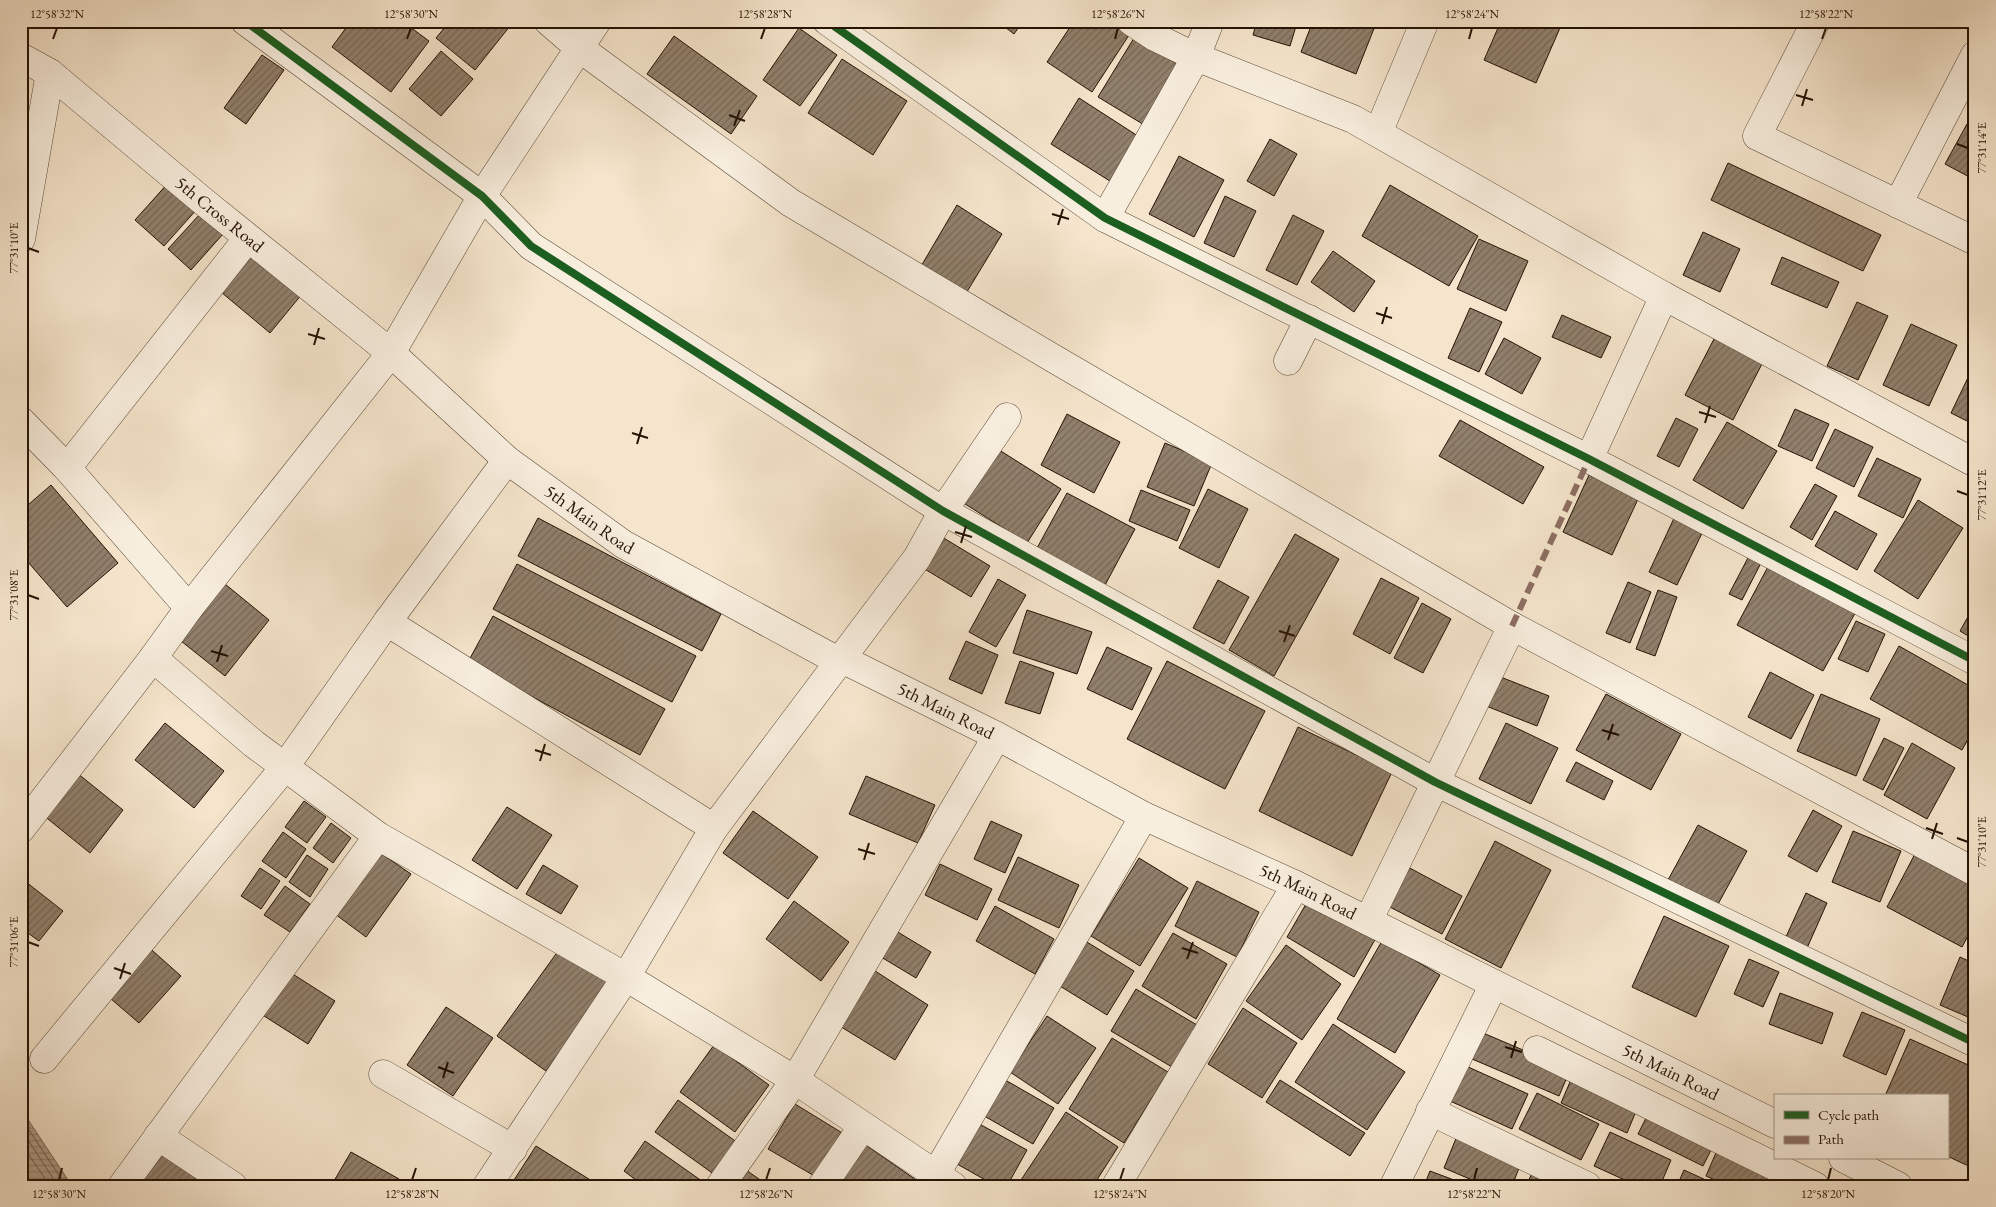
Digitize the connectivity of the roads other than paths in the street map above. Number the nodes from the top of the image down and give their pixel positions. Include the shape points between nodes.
1 (245, 21) edge
2 (548, 21) edge
3 (597, 21) edge
4 (827, 21) edge
5 (1131, 21) edge
6 (1210, 21) edge
7 (1425, 21) edge
8 (1816, 21) edge
9 (578, 47) junction
10 (1975, 55) edge
11 (21, 57) edge
12 (1196, 57) junction
13 (50, 73) junction
14 (1378, 133) junction
15 (482, 196) junction
16 (1898, 204) junction
17 (1105, 218) junction
18 (248, 238) junction
19 (21, 239) edge
20 (1975, 241) edge
21 (1664, 296) junction
22 (1309, 319) junction
23 (391, 353) junction
24 (1288, 362) dead end
25 (1007, 417) dead end
26 (21, 421) edge
27 (1590, 459) junction
28 (507, 460) junction
29 (1975, 463) edge
30 (66, 468) junction
31 (943, 511) junction
32 (189, 608) junction
33 (387, 622) junction
34 (1512, 626) junction
35 (153, 658) junction
36 (841, 661) junction
37 (1975, 661) edge
38 (997, 736) junction
39 (284, 768) junction
40 (1435, 782) junction
41 (1144, 816) junction
42 (714, 828) junction
43 (21, 829) edge
44 (378, 836) junction
45 (1975, 872) edge
46 (1296, 885) junction
47 (1368, 921) junction
48 (626, 977) junction
49 (1494, 984) junction
50 (1975, 1043) edge
51 (1537, 1050) dead end
52 (44, 1059) dead end
53 (383, 1074) dead end
54 (795, 1080) junction
55 (1430, 1111) junction
56 (1774, 1124) edge
57 (863, 1126) junction
58 (158, 1136) junction
59 (513, 1149) junction
60 (1847, 1160) edge
61 (939, 1182) edge
62 (122, 1186) edge
63 (232, 1186) edge
64 (487, 1186) edge
65 (720, 1186) edge
66 (822, 1186) edge
67 (1116, 1186) edge
68 (1394, 1186) edge
69 (1587, 1186) edge
70 (1815, 1186) edge
71 (1898, 1186) edge

1 - 15 street
2 - 9 street
3 - 9 street
4 - 17 street
5 - 12 street
6 - 12 street
7 - 14 street
8 - 16 street via 1756,136
9 - 15 street
9 - 34 street via 791,203
10 - 16 street
11 - 13 street, 5th Cross Road
12 - 14 street via 1353,119
12 - 17 street
13 - 18 street, 5th Cross Road
13 - 19 street
14 - 21 street
15 - 23 street
15 - 31 street via 531,246
16 - 20 street
17 - 22 street
18 - 23 street, 5th Cross Road
18 - 30 street
21 - 27 street
21 - 29 street
22 - 24 street
22 - 27 street
23 - 28 street, 5th Main Road
23 - 32 street
25 - 31 street
26 - 30 street
27 - 37 street
28 - 33 street
28 - 36 street, 5th Main Road via 624,544
30 - 32 street
31 - 36 street via 917,558
31 - 40 street
32 - 35 street
33 - 39 street
33 - 42 street
34 - 40 street
34 - 45 street
35 - 39 street
35 - 43 street
36 - 38 street, 5th Main Road
36 - 42 street
38 - 41 street, 5th Main Road
38 - 54 street
39 - 44 street
39 - 52 street
40 - 47 street
40 - 50 street
41 - 46 street, 5th Main Road
41 - 61 street
42 - 48 street
44 - 48 street
44 - 58 street
46 - 47 street, 5th Main Road
46 - 67 street
47 - 49 street, 5th Main Road
48 - 54 street
48 - 59 street
49 - 55 street
49 - 56 street, 5th Main Road
51 - 70 street
53 - 59 street
54 - 57 street
54 - 65 street
55 - 68 street
55 - 69 street
57 - 61 street
57 - 66 street
58 - 62 street
58 - 63 street
59 - 64 street
60 - 71 street

